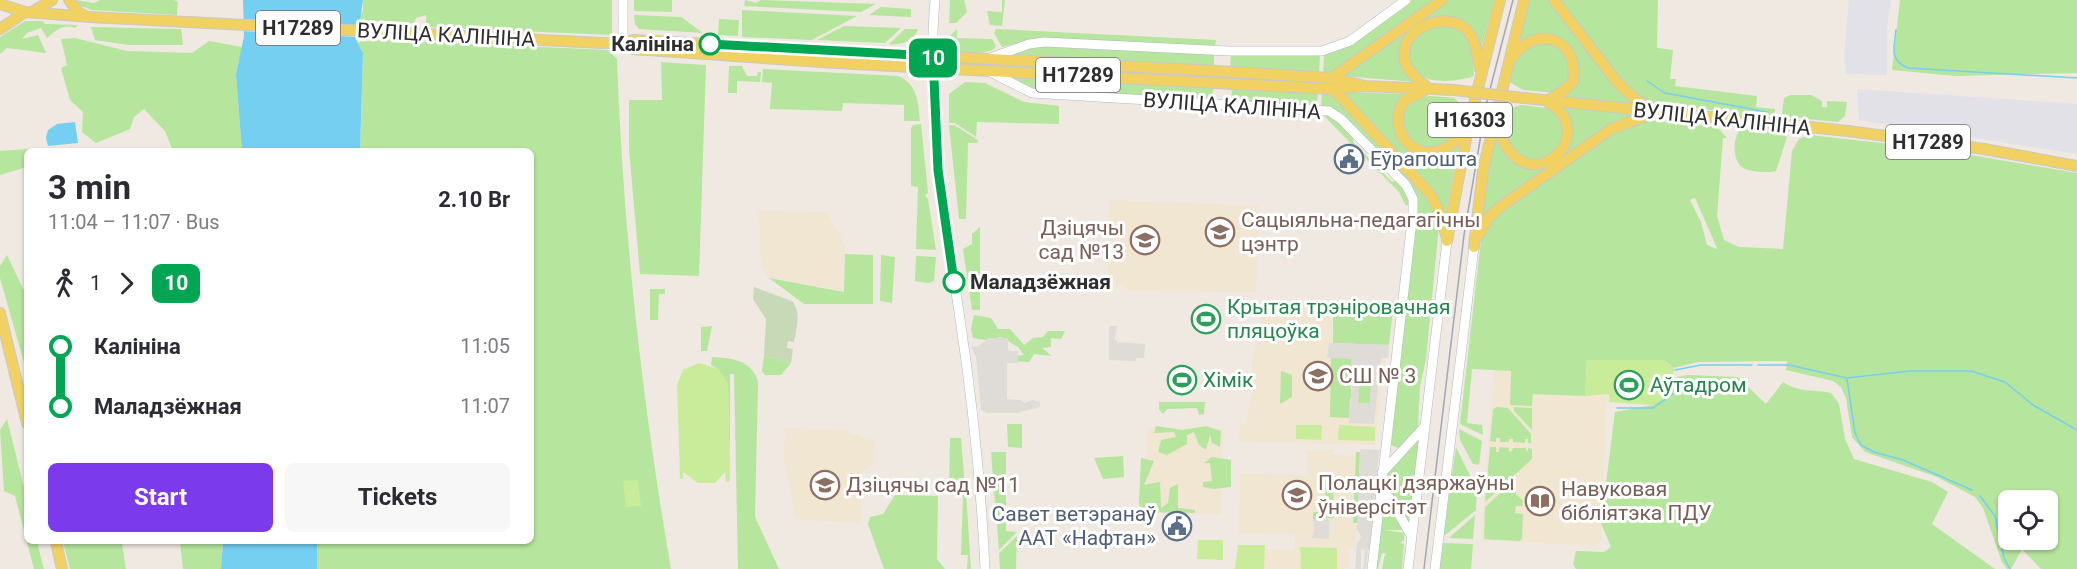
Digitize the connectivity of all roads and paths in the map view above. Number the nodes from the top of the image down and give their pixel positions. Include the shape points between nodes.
1 (52, 0) edge
2 (69, 0) edge
3 (623, 0) edge
4 (935, 0) edge
5 (1406, 0) edge
6 (1442, 0) edge
7 (1500, 0) edge
8 (1524, 0) edge
9 (1554, 0) edge
10 (0, 4) edge
11 (28, 12) junction
12 (90, 17) junction
13 (0, 29) edge
14 (623, 44) junction
15 (933, 56) junction
16 (988, 65) junction
17 (1148, 67) junction
18 (1506, 67) junction
19 (933, 68) junction
20 (1017, 72) junction
21 (1480, 75) junction
22 (1148, 79) junction
23 (1287, 81) junction
24 (1332, 84) junction
25 (1014, 85) junction
26 (1429, 89) junction
27 (1546, 101) junction
28 (1659, 112) junction
29 (1495, 116) junction
30 (1468, 128) junction
31 (2077, 166) edge
32 (1447, 242) junction
33 (1474, 247) junction
34 (0, 313) edge
35 (24, 411) edge
36 (1425, 426) junction
37 (1386, 447) junction
38 (1405, 448) junction
39 (1383, 473) junction
40 (1381, 484) junction
41 (1399, 514) junction
42 (1378, 517) junction
43 (1411, 535) junction
44 (56, 544) edge
45 (62, 569) edge
46 (985, 569) edge
47 (1372, 569) edge
48 (1408, 569) edge
49 (1435, 569) edge

1 - 11 main road
2 - 12 main road via 79,13
3 - 14 main road
4 - 15 main road
5 - 16 main road, ВУЛІЦА КАЛІНІНА via 1350,41 1329,50 1305,53 1044,42 1009,50
6 - 24 main road
7 - 21 main road, Н16303
8 - 18 main road, Н16303
9 - 28 main road, Н17289 via 1626,92
10 - 11 main road, ВУЛІЦА КАЛІНІНА
11 - 12 main road, ВУЛІЦА КАЛІНІНА / Н17289
11 - 13 main road
12 - 14 main road, ВУЛІЦА КАЛІНІНА / Н17289
14 - 15 main road, ВУЛІЦА КАЛІНІНА / Н17289 via 633,40
14 - 19 main road, ВУЛІЦА КАЛІНІНА / Н17289 via 633,49
15 - 16 main road, ВУЛІЦА КАЛІНІНА / Н17289
15 - 19 main road
16 - 17 main road, ВУЛІЦА КАЛІНІНА / Н17289
16 - 19 main road, ВУЛІЦА КАЛІНІНА / Н17289
16 - 20 main road, ВУЛІЦА КАЛІНІНА / Н17289
16 - 25 main road, ВУЛІЦА КАЛІНІНА
17 - 22 main road
17 - 23 main road, ВУЛІЦА КАЛІНІНА / Н17289
18 - 27 main road via 1518,49 1537,39 1559,42 1568,48 1573,58 1573,82
18 - 29 main road, Н16303
19 - 46 main road via 938,170 972,409
20 - 22 main road, ВУЛІЦА КАЛІНІНА / Н17289
20 - 25 main road via 1010,76
21 - 26 main road via 1474,41 1468,31 1458,24 1432,22 1410,38 1405,50 1405,61
21 - 30 main road, Н16303
22 - 23 main road, ВУЛІЦА КАЛІНІНА / Н17289
23 - 24 main road, ВУЛІЦА КАЛІНІНА / Н17289
24 - 26 main road, ВУЛІЦА КАЛІНІНА / Н17289
24 - 32 main road via 1431,195
25 - 37 main road, ВУЛІЦА КАЛІНІНА via 1042,94 1329,111 1341,118 1406,185 1413,199
26 - 27 main road, ВУЛІЦА КАЛІНІНА / Н17289, bridge
26 - 30 main road via 1413,95 1399,109 1399,130 1404,140 1414,149 1438,151 1449,147
27 - 28 main road, ВУЛІЦА КАЛІНІНА / Н17289
27 - 29 main road via 1566,117 1568,134 1560,151 1543,164 1528,165 1517,160 1507,150
28 - 31 main road, ВУЛІЦА КАЛІНІНА / Н17289 via 1848,131
28 - 33 main road, Н17289 via 1611,129 1500,207 1481,228
29 - 33 main road, Н16303 via 1483,170
30 - 32 main road, Н16303
32 - 36 main road
33 - 49 main road
34 - 35 main road
36 - 38 main road
36 - 43 main road
37 - 38 main road
37 - 39 main road
38 - 39 main road
39 - 40 main road
40 - 41 main road
40 - 42 main road
41 - 42 main road via 1385,511
41 - 43 main road
42 - 47 main road
43 - 48 main road
44 - 45 main road

